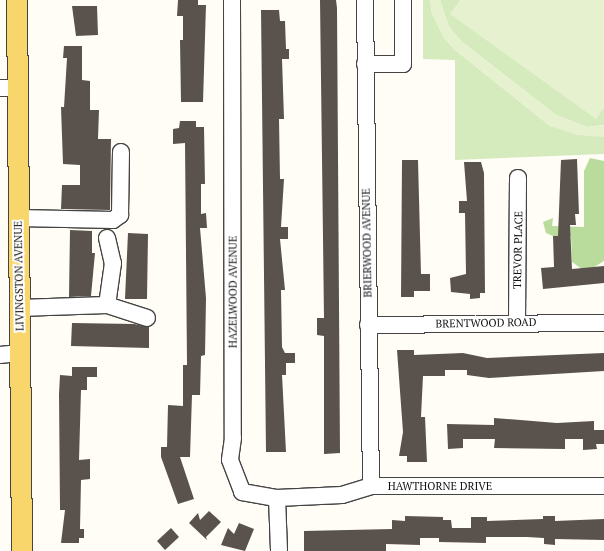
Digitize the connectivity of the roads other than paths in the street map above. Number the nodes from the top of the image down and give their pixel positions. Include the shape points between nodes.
1 (17, 0) edge
2 (232, 0) edge
3 (365, 0) edge
4 (403, 0) edge
5 (365, 64) junction
6 (9, 88) edge
7 (120, 152) dead end
8 (518, 178) dead end
9 (18, 218) junction
10 (107, 238) dead end
11 (108, 305) junction
12 (19, 308) junction
13 (147, 318) dead end
14 (517, 322) junction
15 (604, 323) edge
16 (368, 325) junction
17 (20, 354) junction
18 (0, 355) edge
19 (371, 486) junction
20 (604, 486) edge
21 (277, 498) junction
22 (22, 551) edge
23 (279, 551) edge

1 - 6 main road, LIVINGSTON AVENUE
2 - 21 street, HAZELWOOD AVENUE via 233,438 230,460 242,492
3 - 5 street, BRIERWOOD AVENUE
4 - 5 street via 403,64
5 - 16 street, BRIERWOOD AVENUE
6 - 9 main road, LIVINGSTON AVENUE
7 - 9 street via 120,215 113,220
8 - 14 street, TREVOR PLACE
9 - 12 main road, LIVINGSTON AVENUE
10 - 11 street via 113,263
11 - 12 street
11 - 13 street
12 - 17 main road, LIVINGSTON AVENUE
14 - 15 street, BRENTWOOD ROAD
14 - 16 street, BRENTWOOD ROAD
16 - 19 street, BRIERWOOD AVENUE
17 - 18 street
17 - 22 main road, LIVINGSTON AVENUE
19 - 20 street, HAWTHORNE DRIVE
19 - 21 street, HAWTHORNE DRIVE via 342,496
21 - 23 street

